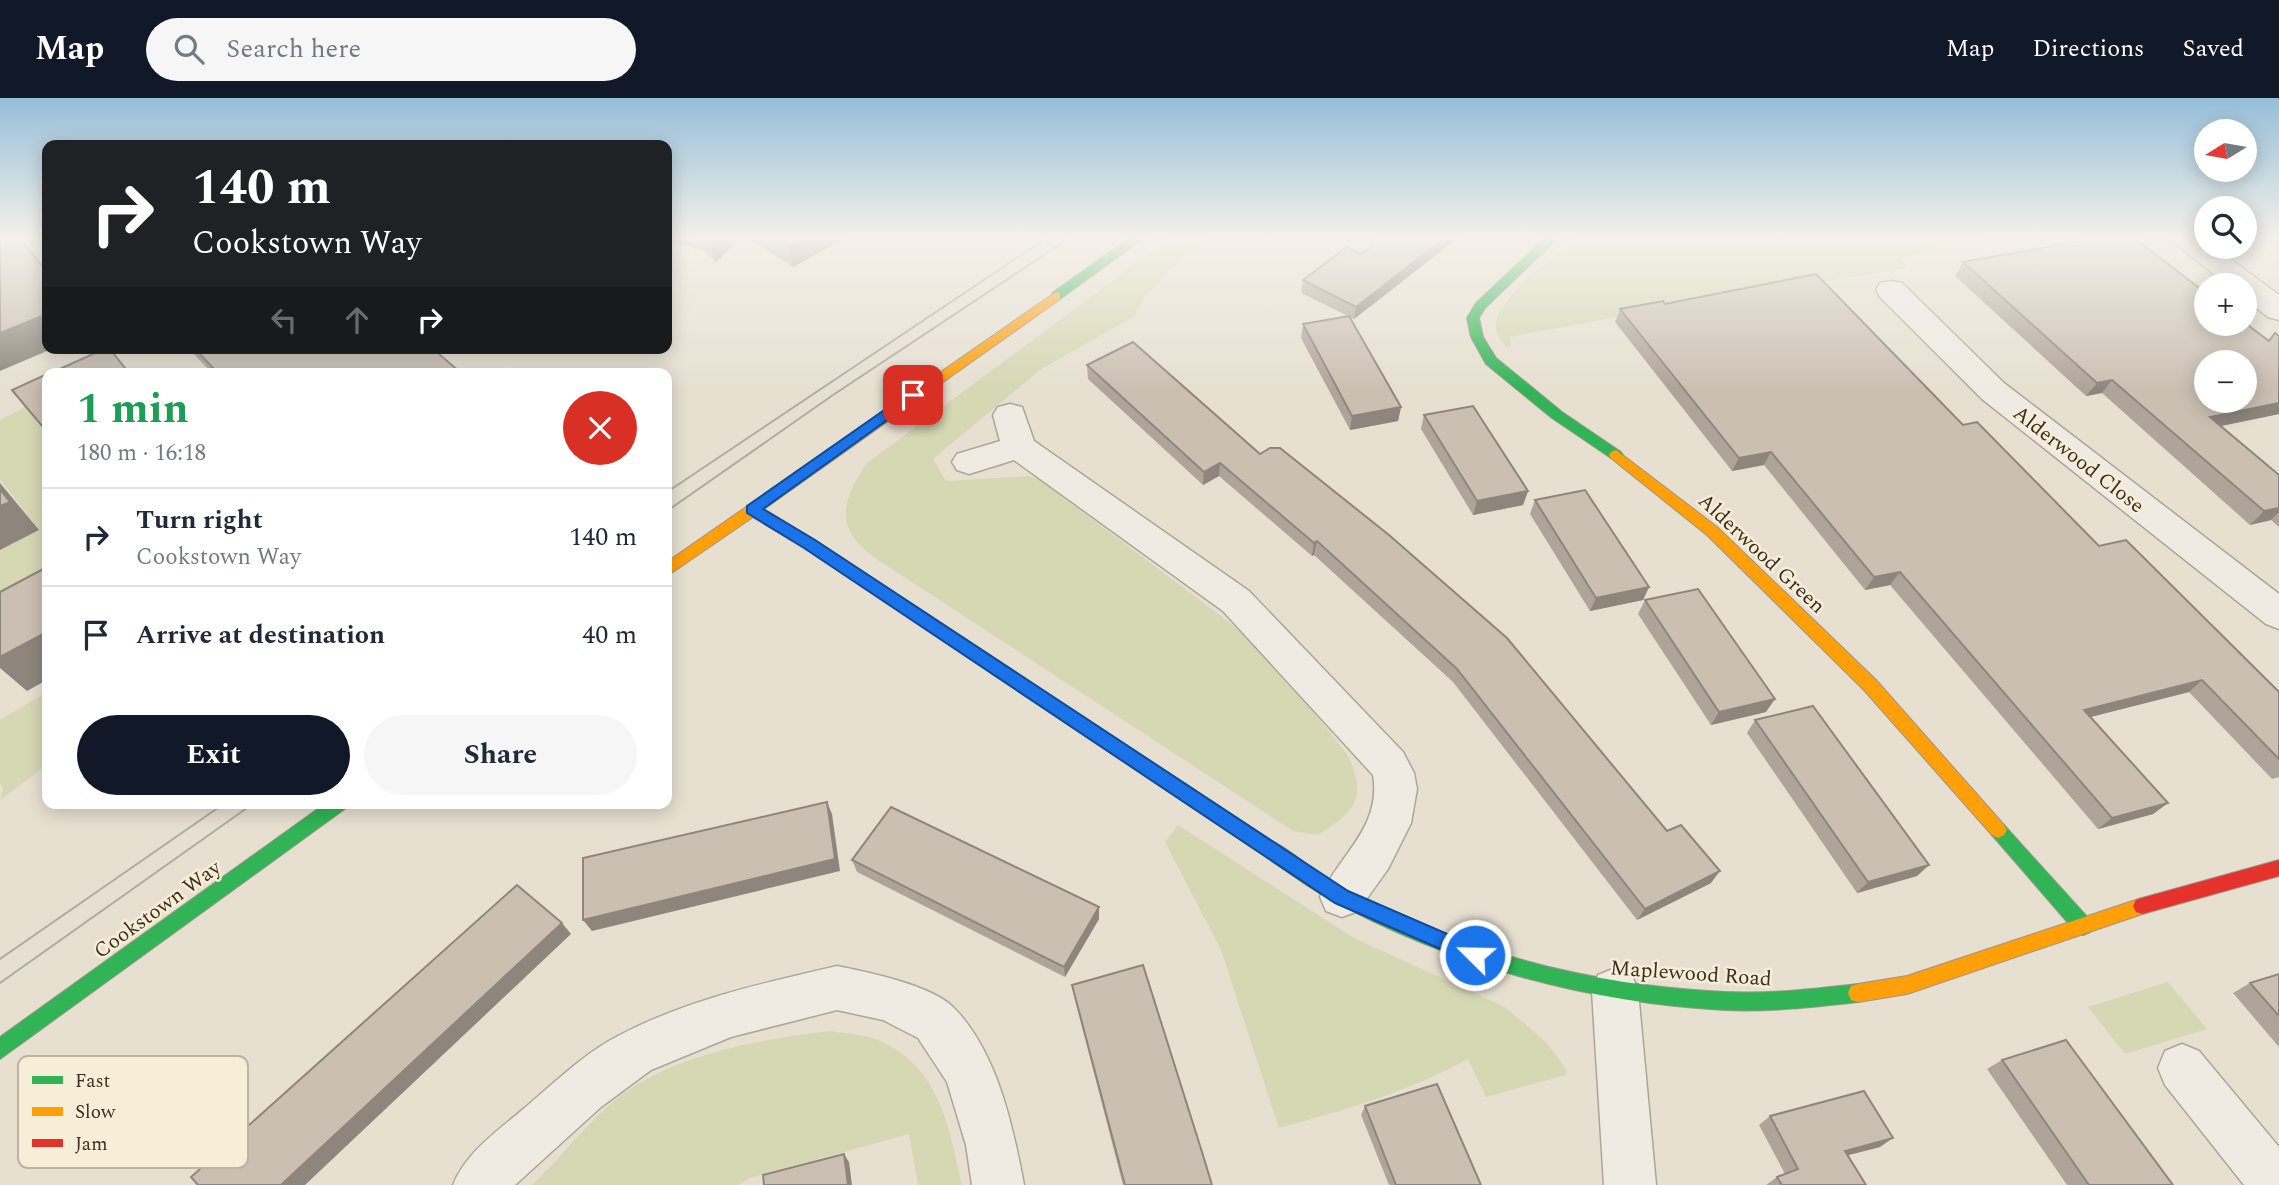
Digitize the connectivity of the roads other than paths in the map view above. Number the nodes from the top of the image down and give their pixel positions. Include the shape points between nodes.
1 (1067, 288) edge
2 (1499, 288) edge
3 (2249, 288) edge
4 (1891, 290) dead end
5 (2279, 310) edge
6 (970, 462) dead end
7 (752, 509) junction
8 (672, 566) edge
9 (2279, 614) edge
10 (332, 809) edge
11 (2279, 868) edge
12 (1342, 897) junction
13 (2084, 926) junction
14 (1615, 991) junction
15 (0, 1049) edge
16 (2182, 1068) dead end
17 (480, 1185) edge
18 (998, 1185) edge
19 (1630, 1185) edge
20 (2277, 1185) edge

1 - 7 street
2 - 13 street, Alderwood Green via 1473,318 1477,337 1491,361 1712,531 1870,685
3 - 5 street
4 - 9 street, Alderwood Close via 2040,432
6 - 12 street via 1015,431 1236,601 1378,750 1393,773 1396,807
7 - 8 street
7 - 12 street, Maplewood Road
10 - 15 street, Cookstown Way
11 - 13 street, Maplewood Road
12 - 14 street, Maplewood Road via 1475,955
13 - 14 street, Maplewood Road via 1907,985 1828,998 1737,1002
14 - 19 street
16 - 20 street
17 - 18 street via 507,1156 634,1053 730,1014 837,988 889,999 935,1022 968,1070 991,1144

